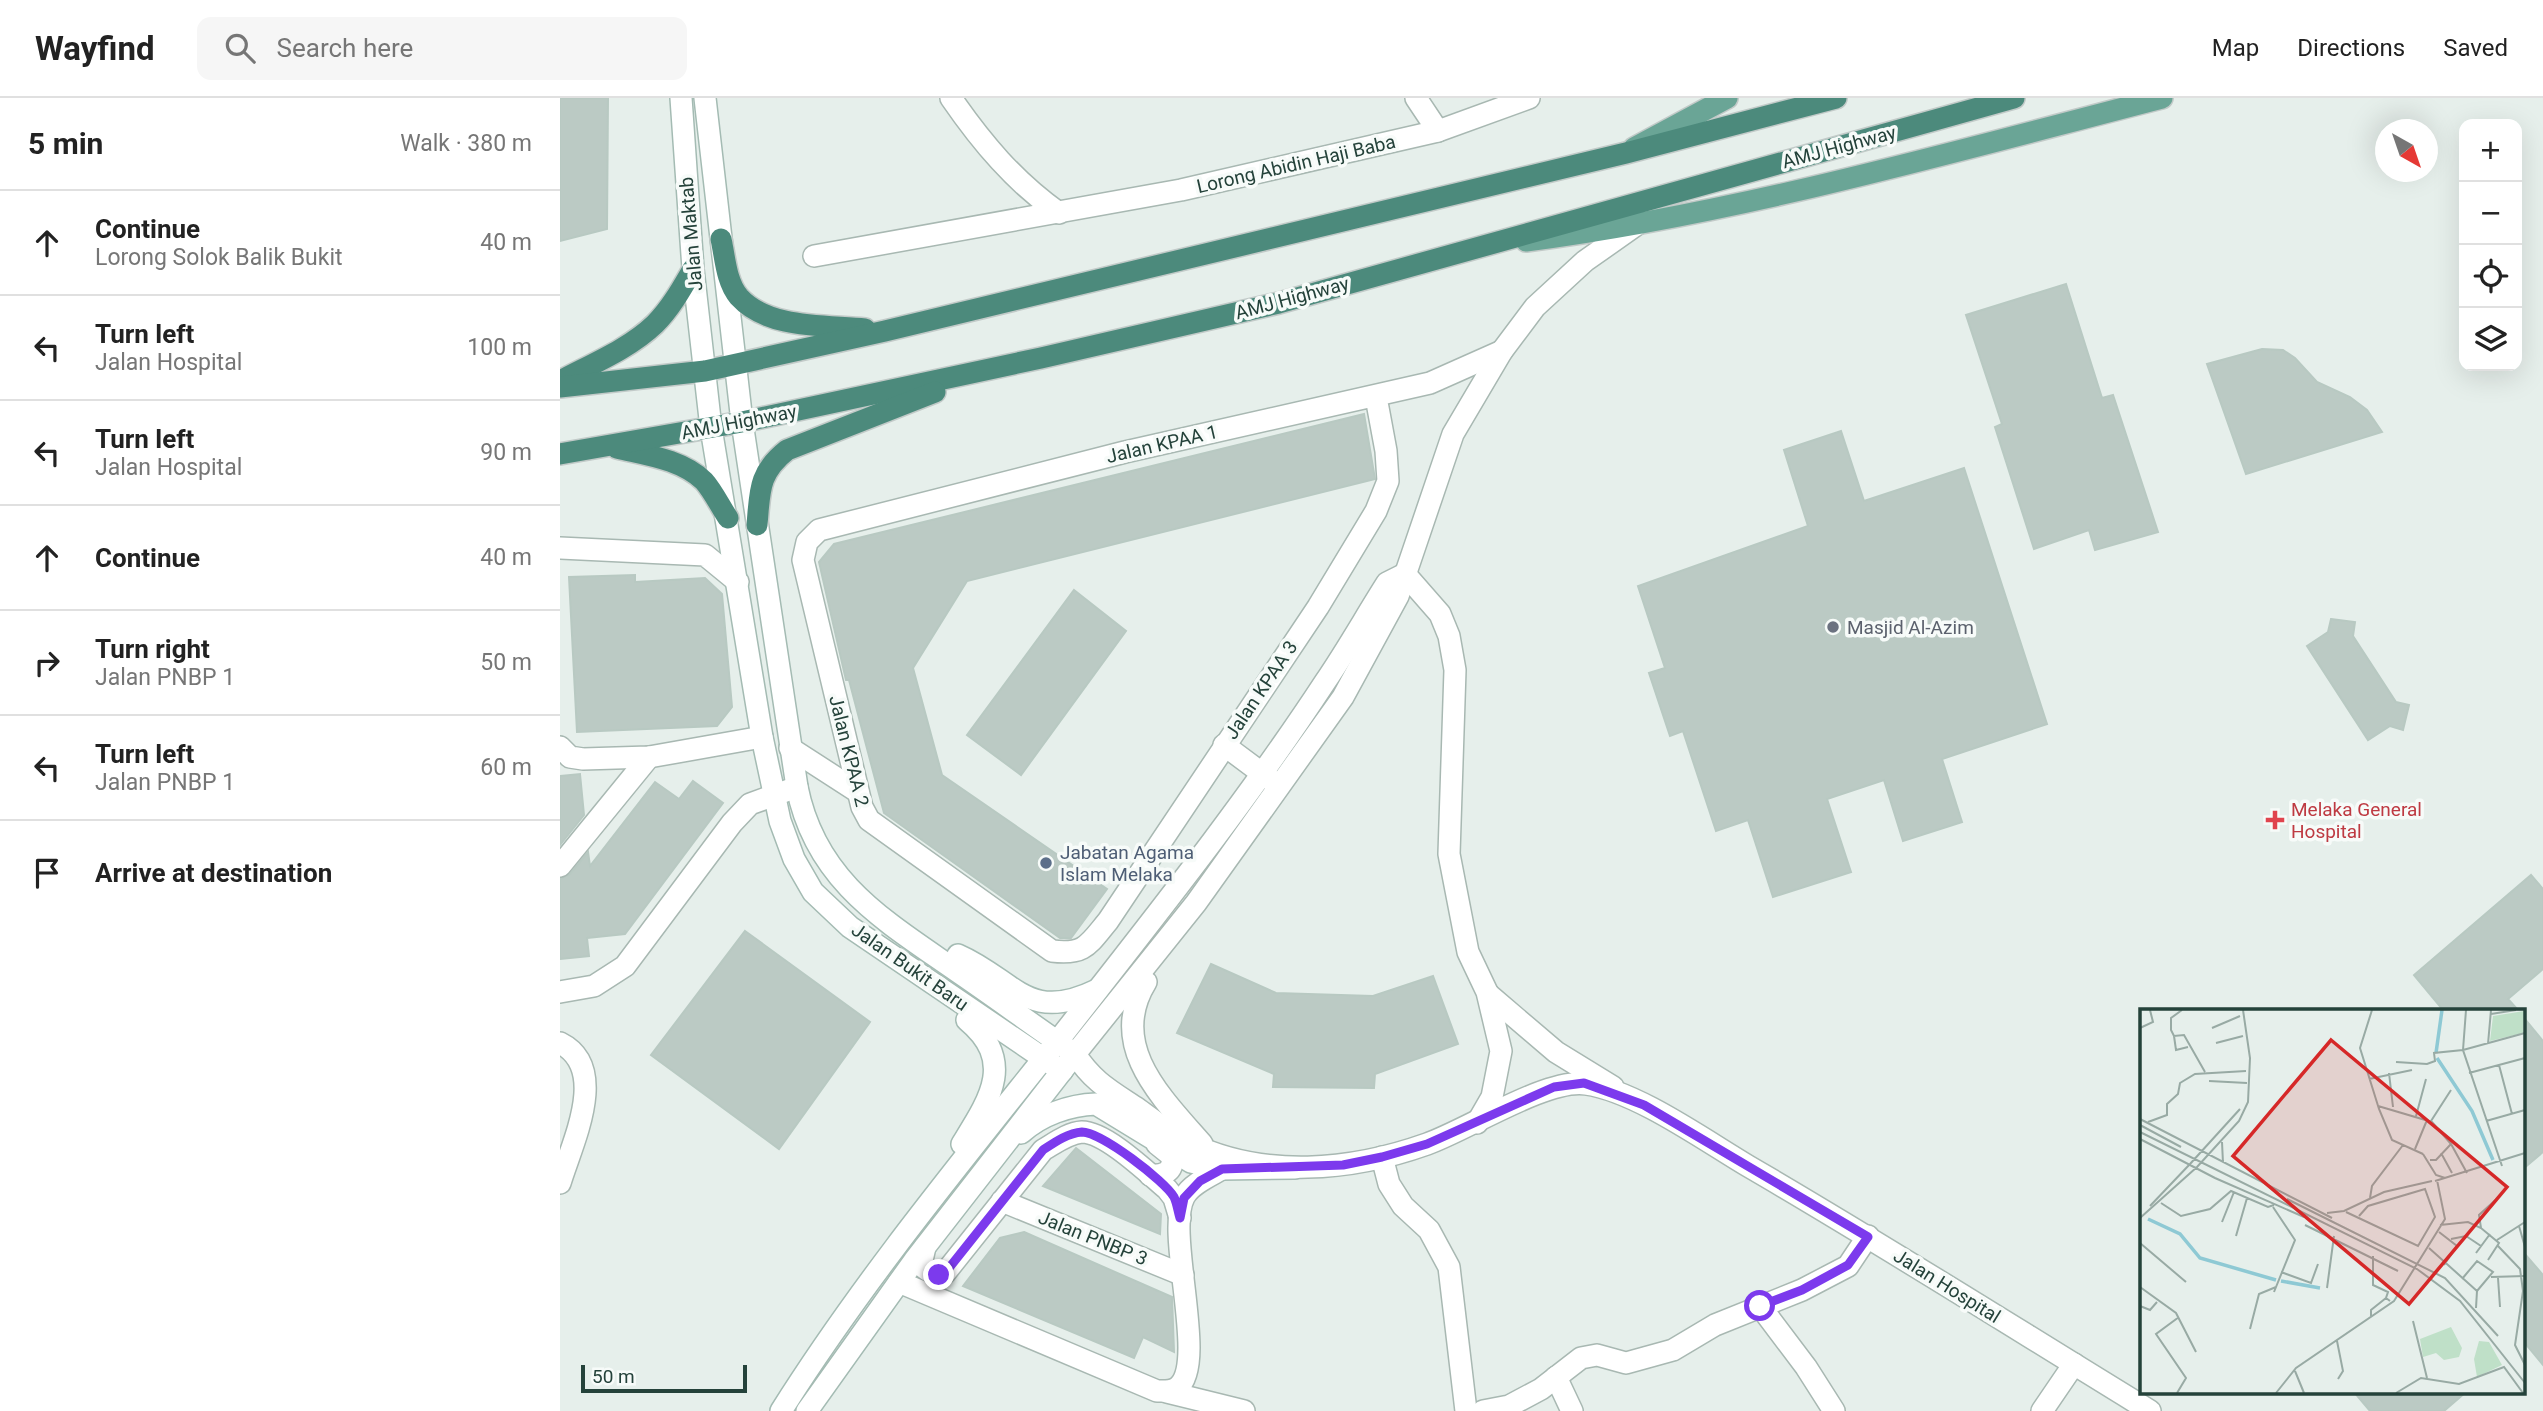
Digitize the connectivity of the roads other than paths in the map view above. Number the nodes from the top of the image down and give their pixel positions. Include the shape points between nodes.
1 (681, 98) edge
2 (705, 98) edge
3 (951, 98) edge
4 (1416, 98) edge
5 (1529, 98) edge
6 (1727, 98) edge
7 (1836, 98) edge
8 (2014, 98) edge
9 (2162, 98) edge
10 (1438, 131) junction
11 (1626, 153) junction
12 (1059, 214) junction
13 (1639, 223) junction
14 (721, 239) junction
15 (1476, 247) junction
16 (814, 256) dead end
17 (693, 269) junction
18 (884, 331) junction
19 (1502, 351) junction
20 (1041, 358) junction
21 (735, 364) junction
22 (705, 371) junction
23 (560, 381) edge
24 (560, 387) edge
25 (1376, 397) junction
26 (742, 422) junction
27 (711, 428) junction
28 (608, 446) junction
29 (560, 454) edge
30 (728, 518) junction
31 (757, 525) junction
32 (819, 530) joint
33 (560, 548) edge
34 (1405, 574) junction
35 (738, 582) junction
36 (762, 737) junction
37 (1224, 745) junction
38 (560, 747) edge
39 (790, 748) junction
40 (649, 757) junction
41 (1261, 773) junction
42 (1280, 786) junction
43 (797, 787) junction
44 (858, 792) junction
45 (774, 793) junction
46 (560, 866) edge
47 (1196, 903) junction
48 (912, 940) junction
49 (1070, 954) joint
50 (911, 969) junction
51 (1097, 990) junction
52 (560, 992) edge
53 (1487, 992) junction
54 (1057, 1042) junction
55 (560, 1043) edge
56 (1075, 1054) junction
57 (1043, 1059) junction
58 (1062, 1071) junction
59 (1089, 1076) junction
60 (1644, 1105) junction
61 (1477, 1123) junction
62 (1157, 1144) junction
63 (1209, 1152) junction
64 (1382, 1157) junction
65 (994, 1158) junction
66 (1295, 1168) junction
67 (1222, 1169) junction
68 (1150, 1175) junction
69 (560, 1183) edge
70 (1002, 1201) junction
71 (1180, 1218) junction
72 (908, 1232) junction
73 (1868, 1237) junction
74 (925, 1247) junction
75 (1183, 1275) junction
76 (899, 1282) junction
77 (1760, 1306) junction
78 (2074, 1364) junction
79 (1556, 1377) junction
80 (1167, 1392) junction
81 (781, 1411) edge
82 (807, 1411) edge
83 (1244, 1411) edge
84 (1466, 1411) edge
85 (1483, 1411) edge
86 (1572, 1411) edge
87 (1834, 1411) edge
88 (2042, 1411) edge
89 (2150, 1411) edge

1 - 17 street, Jalan Maktab
2 - 14 street, Jalan Maktab
3 - 12 street via 1005,169
4 - 10 street
5 - 10 street, Lorong Abidin Haji Baba
6 - 11 main road
7 - 11 highway
8 - 15 highway, AMJ Highway
9 - 13 main road via 1807,187
10 - 12 street, Lorong Abidin Haji Baba
11 - 18 highway
12 - 16 street, Lorong Abidin Haji Baba
13 - 15 main road
13 - 19 street via 1585,261 1535,307
14 - 18 highway via 729,279 738,296 756,309 802,323
14 - 21 street, Jalan Maktab
15 - 20 highway, AMJ Highway via 1279,303
17 - 22 street, Jalan Maktab
17 - 23 highway via 654,324
18 - 21 highway
19 - 25 street, Jalan KPAA 1 via 1430,383
19 - 34 street via 1453,434
20 - 26 highway, AMJ Highway
20 - 31 highway via 932,393 787,450 764,474
21 - 22 highway
21 - 26 street, Jalan Maktab
22 - 24 highway
22 - 27 street, Jalan Maktab
25 - 32 street, Jalan KPAA 1 via 1111,455
25 - 37 street, Jalan KPAA 3 via 1388,481 1376,511 1318,607
26 - 27 highway, AMJ Highway
26 - 31 street, Jalan Bukit Baru
27 - 28 highway, AMJ Highway
27 - 30 street, Jalan Bukit Baru
28 - 29 highway, AMJ Highway
28 - 30 highway via 687,469 704,481
30 - 35 street, Jalan Bukit Baru
31 - 39 street, Jalan Bukit Baru
32 - 44 street, Jalan KPAA 2 via 807,542 803,560
33 - 35 street via 705,555
34 - 41 street via 1387,583
34 - 42 street via 1398,596 1343,697
34 - 53 street via 1440,614 1449,636 1455,670 1449,854 1468,952
35 - 36 street, Jalan Bukit Baru
36 - 40 street
36 - 45 street, Jalan Bukit Baru
37 - 41 street
37 - 49 street, Jalan KPAA 3 via 1108,921 1088,946
38 - 40 street via 570,757 583,759
39 - 43 street, Jalan Bukit Baru
39 - 44 street
40 - 46 street
41 - 42 street
41 - 51 street
42 - 47 street
43 - 45 street
43 - 48 street, Jalan Bukit Baru via 809,828 834,873 865,906
44 - 49 street, Jalan KPAA 2 via 869,820 900,844 1052,951
45 - 50 street, Jalan Bukit Baru via 794,859 813,891 850,927
45 - 52 street via 750,804 732,822 625,966 594,986
47 - 56 street
47 - 63 street via 1138,996 1131,1013 1130,1037 1142,1067
48 - 51 street via 961,956 1039,1002 1076,1001
48 - 54 street, Jalan Bukit Baru
50 - 57 street, Jalan Bukit Baru
50 - 72 street via 984,1034 995,1064 985,1107
51 - 54 street
53 - 60 street via 1572,1064
53 - 61 street via 1502,1051 1492,1097
54 - 56 street, Jalan Bukit Baru
54 - 57 street
55 - 69 street via 579,1056 586,1073 585,1096
56 - 58 street
56 - 59 street, Jalan Hospital
57 - 58 street, Jalan Bukit Baru
57 - 72 street
58 - 59 street, Jalan Hospital
58 - 65 street
59 - 63 street, Jalan Hospital via 1185,1141
60 - 61 street, Jalan Hospital via 1601,1088 1570,1084 1537,1094
60 - 73 street, Jalan Hospital
61 - 64 street, Jalan Hospital
62 - 65 street via 1114,1113 1096,1104 1081,1105 1033,1122
62 - 67 street via 1191,1162
62 - 68 street via 1172,1156 1173,1164 1161,1175
63 - 66 street, Jalan Hospital via 1248,1163
64 - 66 street, Jalan Hospital
64 - 84 street via 1389,1184 1403,1206 1429,1230 1449,1267
65 - 74 street
66 - 67 street
67 - 71 street via 1200,1181 1184,1198
68 - 70 street via 1098,1136 1083,1132 1063,1137 1043,1150
68 - 71 street via 1174,1198
70 - 74 street via 945,1273 929,1272 921,1265
70 - 75 street, Jalan PNBP 3
71 - 75 street
72 - 81 street
73 - 77 street via 1848,1265
73 - 78 street, Jalan Hospital
74 - 76 street
75 - 80 street via 1188,1343 1184,1377 1178,1387
76 - 80 street
76 - 82 street
77 - 79 street via 1673,1350 1626,1363 1597,1355 1581,1358
77 - 87 street
78 - 88 street
78 - 89 street, Jalan Hospital
79 - 85 street via 1509,1406
79 - 86 street
80 - 83 street

